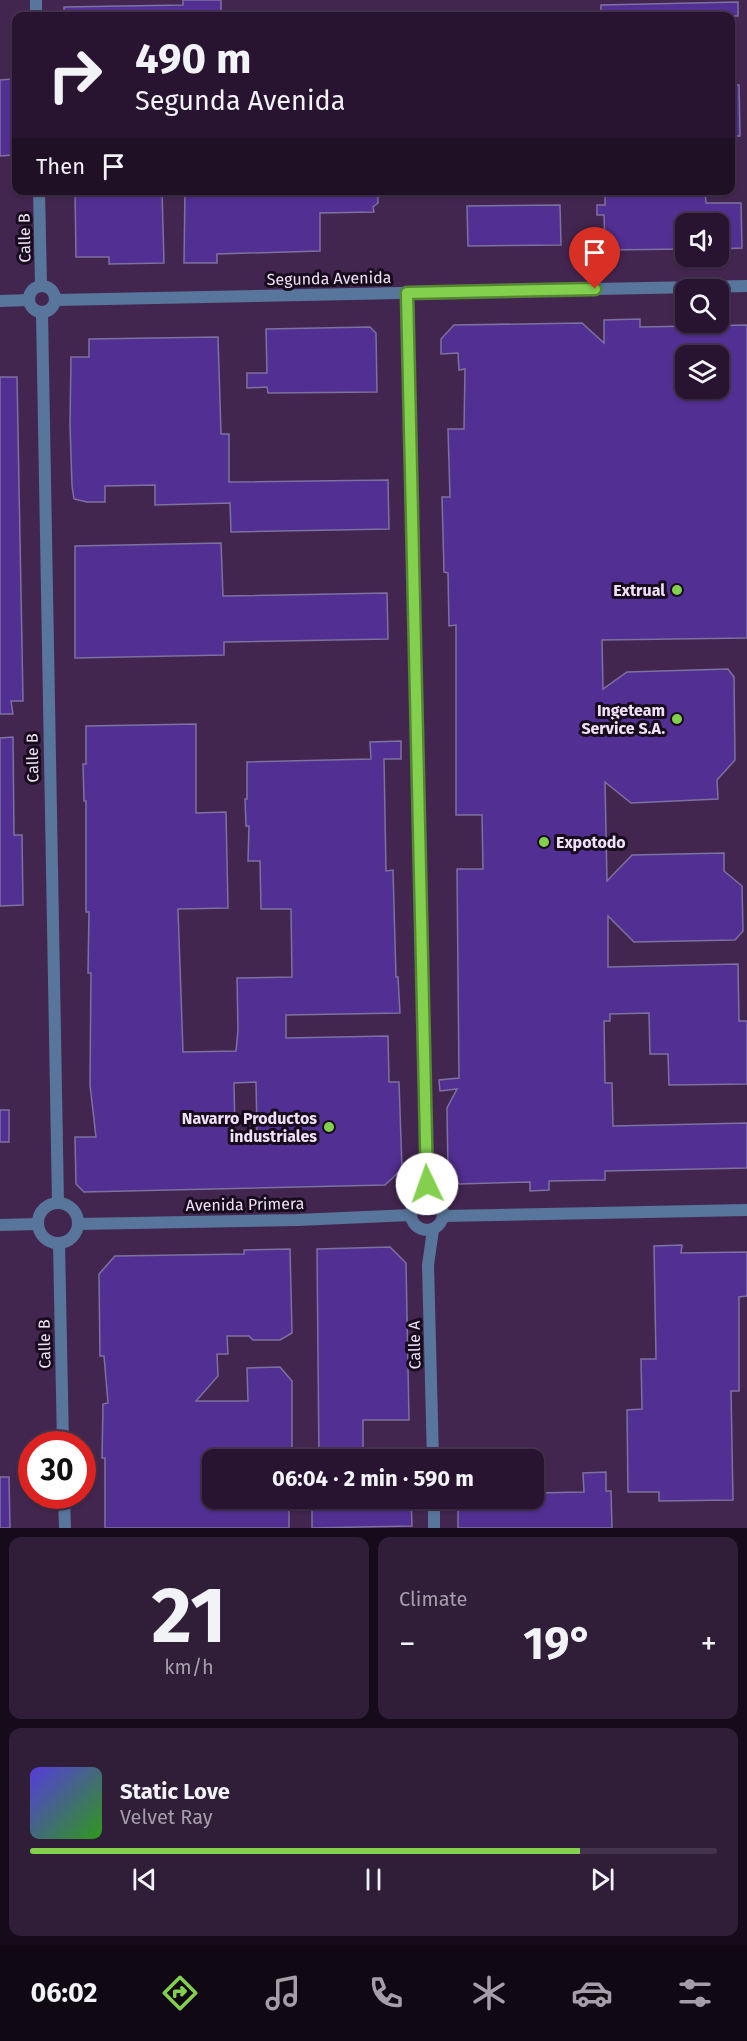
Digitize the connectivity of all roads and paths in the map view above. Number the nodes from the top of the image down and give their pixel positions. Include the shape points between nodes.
1 (39, 195) edge
2 (41, 285) junction
3 (747, 286) edge
4 (407, 293) junction
5 (28, 300) junction
6 (56, 300) junction
7 (0, 301) edge
8 (42, 313) junction
9 (428, 1198) junction
10 (58, 1202) junction
11 (747, 1210) edge
12 (411, 1215) junction
13 (443, 1216) junction
14 (0, 1224) edge
15 (37, 1224) junction
16 (79, 1224) junction
17 (433, 1230) junction
18 (59, 1244) junction
19 (63, 1431) edge
20 (433, 1449) edge
21 (64, 1509) edge
22 (434, 1509) edge
23 (65, 1528) edge
24 (434, 1528) edge

1 - 2 street, Calle B
2 - 5 street via 30,292
2 - 6 street via 50,288
3 - 4 street, Segunda Avenida
4 - 6 street, Segunda Avenida
4 - 9 street
5 - 7 street
5 - 8 street via 33,309
6 - 8 street via 51,309
8 - 10 street, Calle B
9 - 12 street via 416,1203
9 - 13 street via 438,1202
10 - 15 street via 42,1209
10 - 16 street via 72,1208
11 - 13 street
12 - 16 street, Avenida Primera
12 - 17 street via 418,1228
13 - 17 street
14 - 15 street
15 - 18 street via 46,1240
16 - 18 street via 73,1238
17 - 20 street, Calle A via 428,1265
18 - 19 street, Calle B
21 - 23 street
22 - 24 street

